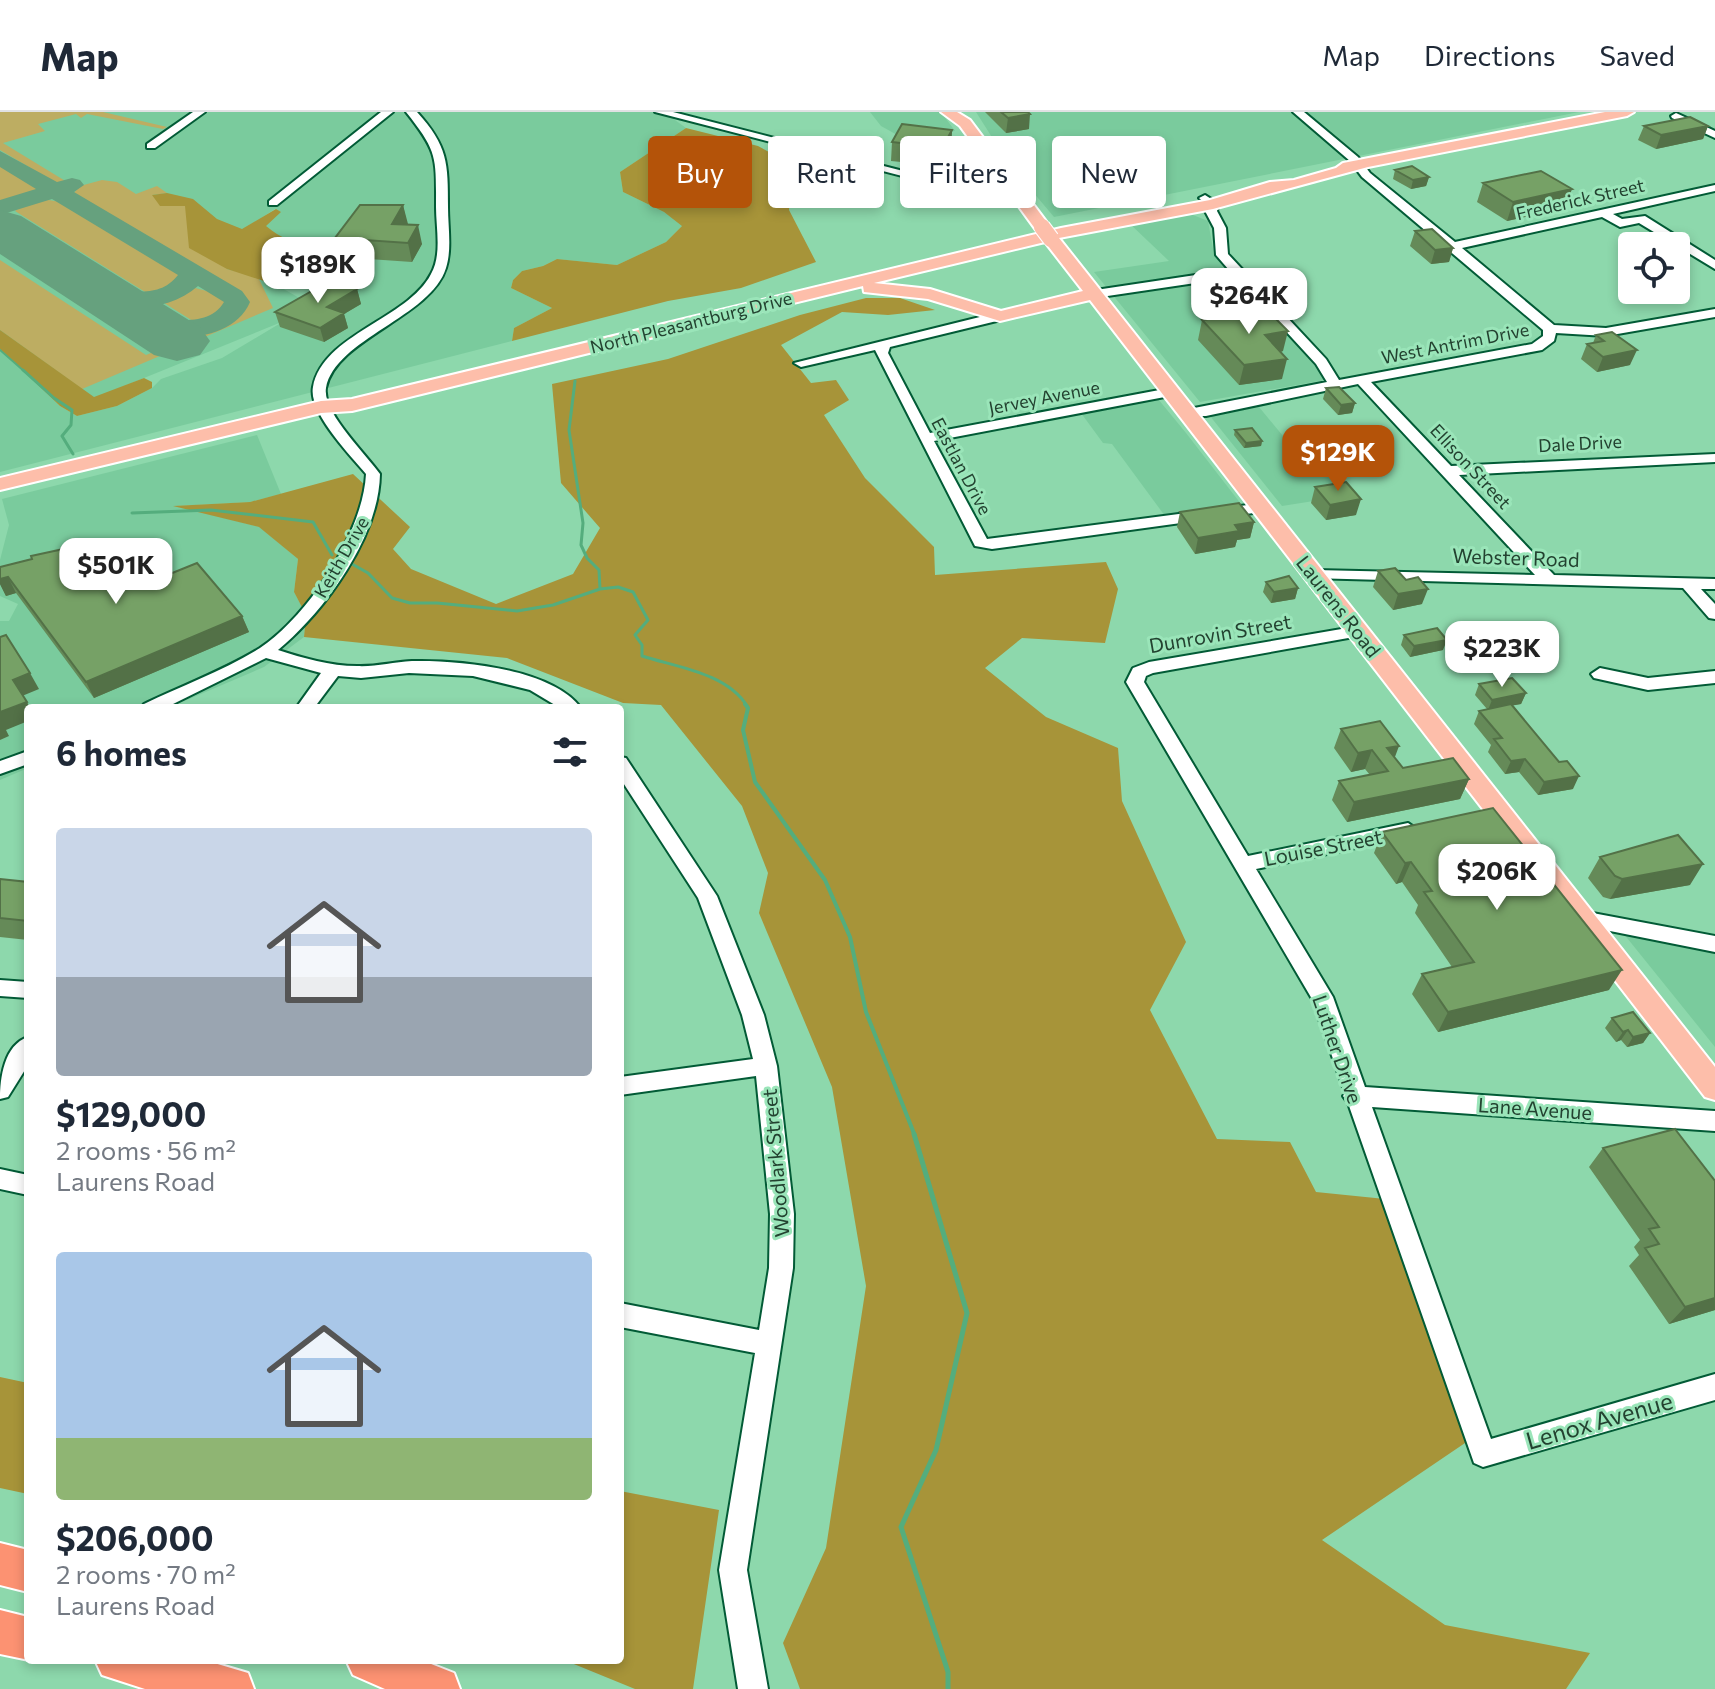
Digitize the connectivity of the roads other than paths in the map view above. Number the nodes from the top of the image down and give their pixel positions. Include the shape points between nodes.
1 (200, 112) edge
2 (388, 112) edge
3 (411, 112) edge
4 (660, 112) edge
5 (948, 112) edge
6 (1298, 112) edge
7 (1627, 112) edge
8 (1676, 116) edge
9 (967, 118) edge
10 (1715, 135) edge
11 (979, 136) edge
12 (151, 146) dead end
13 (1361, 166) junction
14 (900, 172) edge
15 (1282, 181) junction
16 (1715, 188) edge
17 (1219, 199) junction
18 (273, 203) dead end
19 (1030, 208) edge
20 (1602, 213) junction
21 (1050, 230) junction
22 (1453, 246) junction
23 (1715, 265) edge
24 (1238, 273) junction
25 (1094, 294) junction
26 (768, 303) junction
27 (1715, 313) edge
28 (1000, 316) junction
29 (689, 317) junction
30 (1550, 334) junction
31 (884, 344) junction
32 (801, 363) dead end
33 (1362, 380) junction
34 (1336, 385) junction
35 (1170, 392) junction
36 (321, 407) junction
37 (1189, 413) junction
38 (925, 438) junction
39 (1715, 458) edge
40 (1448, 471) junction
41 (0, 484) edge
42 (1263, 508) junction
43 (1315, 575) junction
44 (1549, 580) junction
45 (1687, 583) junction
46 (1715, 584) edge
47 (1715, 614) edge
48 (1359, 631) junction
49 (265, 652) junction
50 (333, 670) junction
51 (1138, 674) joint
52 (1600, 674) dead end
53 (1715, 677) edge
54 (158, 704) edge
55 (308, 704) edge
56 (561, 704) edge
57 (24, 759) edge
58 (0, 768) edge
59 (624, 769) edge
60 (1423, 827) edge
61 (1243, 864) junction
62 (1582, 919) junction
63 (1715, 944) edge
64 (0, 988) edge
65 (24, 990) edge
66 (24, 1052) edge
67 (766, 1066) junction
68 (624, 1085) edge
69 (1715, 1088) edge
70 (0, 1090) edge
71 (1354, 1096) junction
72 (1715, 1121) edge
73 (0, 1179) edge
74 (24, 1184) edge
75 (624, 1316) edge
76 (768, 1344) junction
77 (1715, 1387) edge
78 (1483, 1454) joint
79 (0, 1564) edge
80 (24, 1570) edge
81 (0, 1632) edge
82 (24, 1638) edge
83 (133, 1664) edge
84 (378, 1664) edge
85 (232, 1689) edge
86 (438, 1689) edge
87 (753, 1689) edge

1 - 12 street
2 - 18 street
3 - 36 street via 441,151 439,273 413,303 332,361 317,394
4 - 14 street
5 - 9 main road, Laurens Road
6 - 13 street, West Antrim Drive
7 - 13 main road
8 - 10 street
9 - 11 main road, Laurens Road
13 - 15 main road via 1295,184
13 - 22 street, West Antrim Drive
15 - 17 main road
15 - 21 main road via 1264,179
16 - 20 street, Frederick Street
17 - 21 main road
17 - 24 street via 1227,223 1220,228 1222,255
19 - 21 main road, Laurens Road
20 - 22 street, Frederick Street
20 - 23 street via 1620,223 1641,219
21 - 25 main road, Laurens Road
21 - 26 main road, North Pleasantburg Drive
21 - 29 main road, North Pleasantburg Drive
22 - 30 street, West Antrim Drive
24 - 25 street
24 - 34 street
25 - 28 main road
25 - 35 main road, Laurens Road
26 - 28 main road via 889,288 930,294
26 - 29 main road, North Pleasantburg Drive
27 - 30 street via 1585,339
28 - 31 street
29 - 36 main road, North Pleasantburg Drive via 360,393
30 - 33 street, West Antrim Drive via 1532,348
31 - 32 street
31 - 38 street, Eastlan Drive via 881,356
33 - 34 street, West Antrim Drive
33 - 40 street, Ellison Street
34 - 37 street, West Antrim Drive
35 - 37 main road, Laurens Road
35 - 38 street, Jervey Avenue
36 - 41 main road, North Pleasantburg Drive
36 - 49 street, Keith Drive via 367,462 373,497 309,611
37 - 42 main road, Laurens Road
38 - 42 street, Eastlan Drive via 978,540 985,544
39 - 40 street, Dale Drive
40 - 44 street, Ellison Street
42 - 43 main road, Laurens Road
43 - 44 street, Webster Road
43 - 48 main road, Laurens Road
44 - 45 street, Webster Road
45 - 46 street, Webster Road
45 - 47 street
48 - 51 street, Dunrovin Street
48 - 62 main road, Laurens Road via 1490,814
49 - 50 street
49 - 54 street, Keith Drive
50 - 55 street
50 - 56 street via 482,671 534,686
51 - 61 street, Luther Drive via 1139,691
52 - 53 street via 1648,684
57 - 58 street
59 - 67 street, Woodlark Street via 707,896 753,1015
60 - 61 street, Louise Street
61 - 71 street, Luther Drive via 1322,997
62 - 63 street
62 - 69 main road, Laurens Road
64 - 65 street
66 - 70 street
67 - 68 street
67 - 76 street, Woodlark Street via 782,1214 781,1268
71 - 72 street, Lane Avenue
71 - 78 street, Luther Drive
73 - 74 street
75 - 76 street
76 - 87 street, Woodlark Street via 733,1570
77 - 78 street, Lenox Avenue
79 - 80 highway
81 - 82 highway
83 - 85 highway
84 - 86 highway

